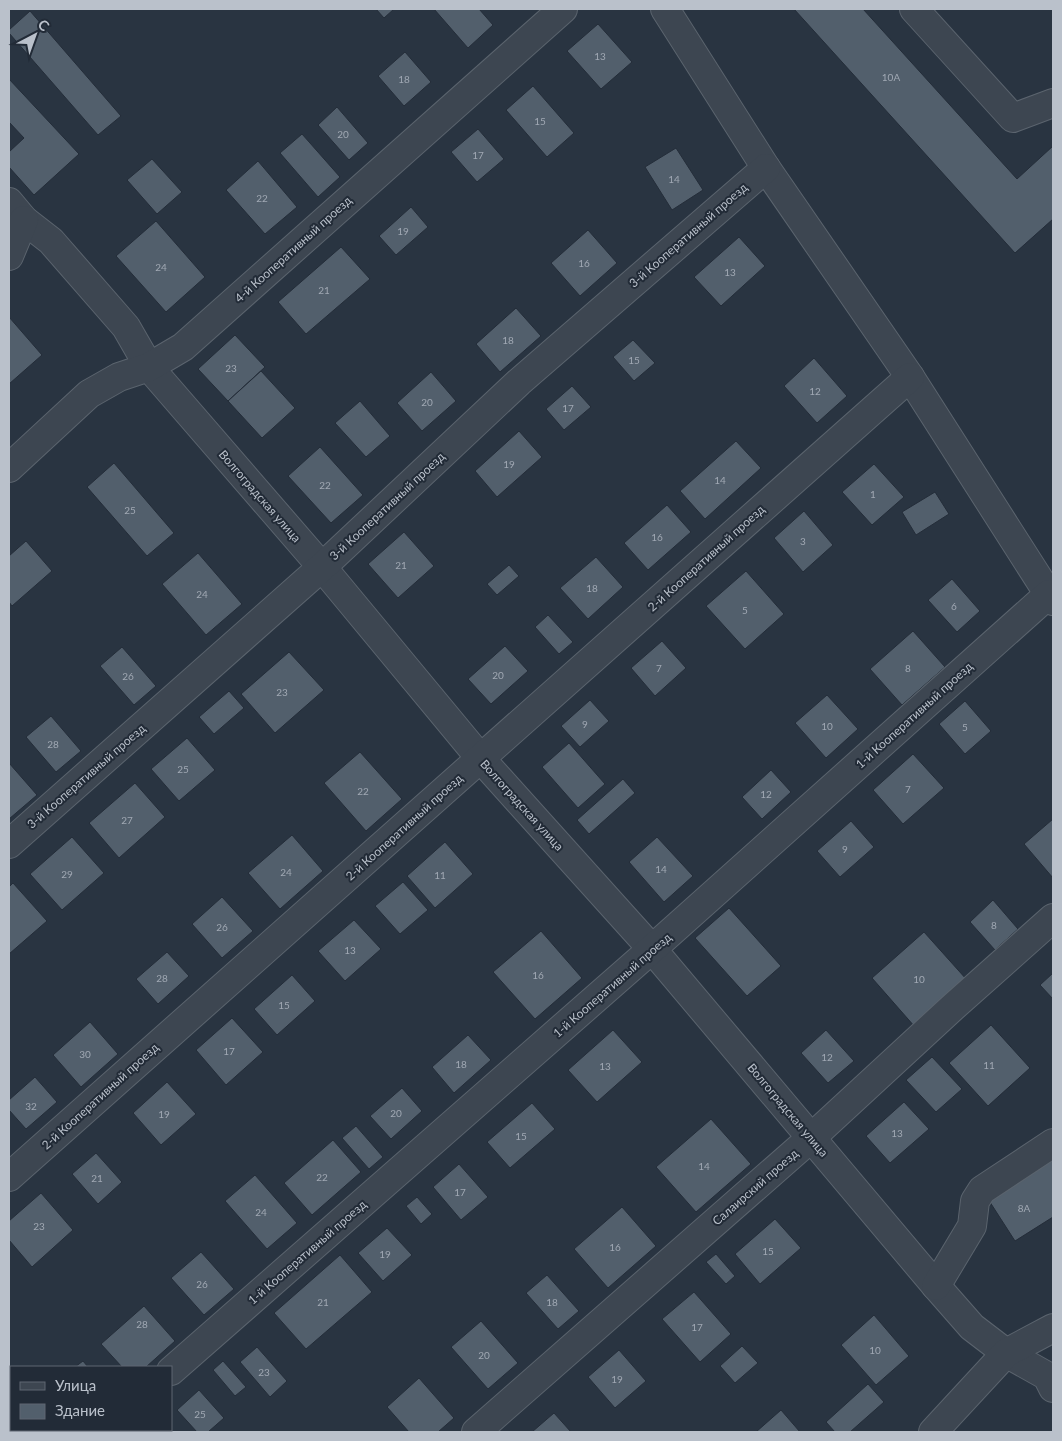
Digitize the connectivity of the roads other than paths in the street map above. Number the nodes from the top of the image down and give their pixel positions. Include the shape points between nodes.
1 (563, 9) edge
2 (665, 9) edge
3 (914, 9) edge
4 (1053, 102) edge
5 (766, 168) junction
6 (16, 211) edge
7 (9, 256) edge
8 (149, 367) junction
9 (910, 377) junction
10 (9, 468) edge
11 (322, 567) junction
12 (1051, 598) edge
13 (481, 759) junction
14 (9, 844) edge
15 (1053, 918) edge
16 (652, 949) junction
17 (811, 1138) junction
18 (1053, 1143) edge
19 (9, 1177) edge
20 (936, 1286) junction
21 (1053, 1328) edge
22 (1006, 1353) junction
23 (172, 1370) edge
24 (1053, 1388) edge
25 (476, 1432) edge
26 (933, 1432) edge

1 - 8 street, 4-й Кооперативный проезд via 183,347
2 - 5 street
3 - 4 street via 1013,118
5 - 9 street
5 - 11 street, 3-й Кооперативный проезд via 519,382
6 - 7 street
6 - 8 street, Волгоградская улица via 51,241 126,327
8 - 10 street, 4-й Кооперативный проезд via 119,377 89,394
8 - 11 street, Волгоградская улица
9 - 12 street
9 - 13 street, 2-й Кооперативный проезд
11 - 13 street, Волгоградская улица
11 - 14 street, 3-й Кооперативный проезд
12 - 16 street, 1-й Кооперативный проезд
13 - 16 street, Волгоградская улица
13 - 19 street, 2-й Кооперативный проезд
15 - 17 street, Салаирский проезд
16 - 17 street, Волгоградская улица
16 - 23 street, 1-й Кооперативный проезд
17 - 20 street, Волгоградская улица
17 - 25 street, Салаирский проезд
18 - 20 street via 982,1190 975,1201 972,1226
20 - 22 street, Волгоградская улица via 972,1326
21 - 22 street
22 - 24 street, Волгоградская улица via 1046,1376
22 - 26 street

